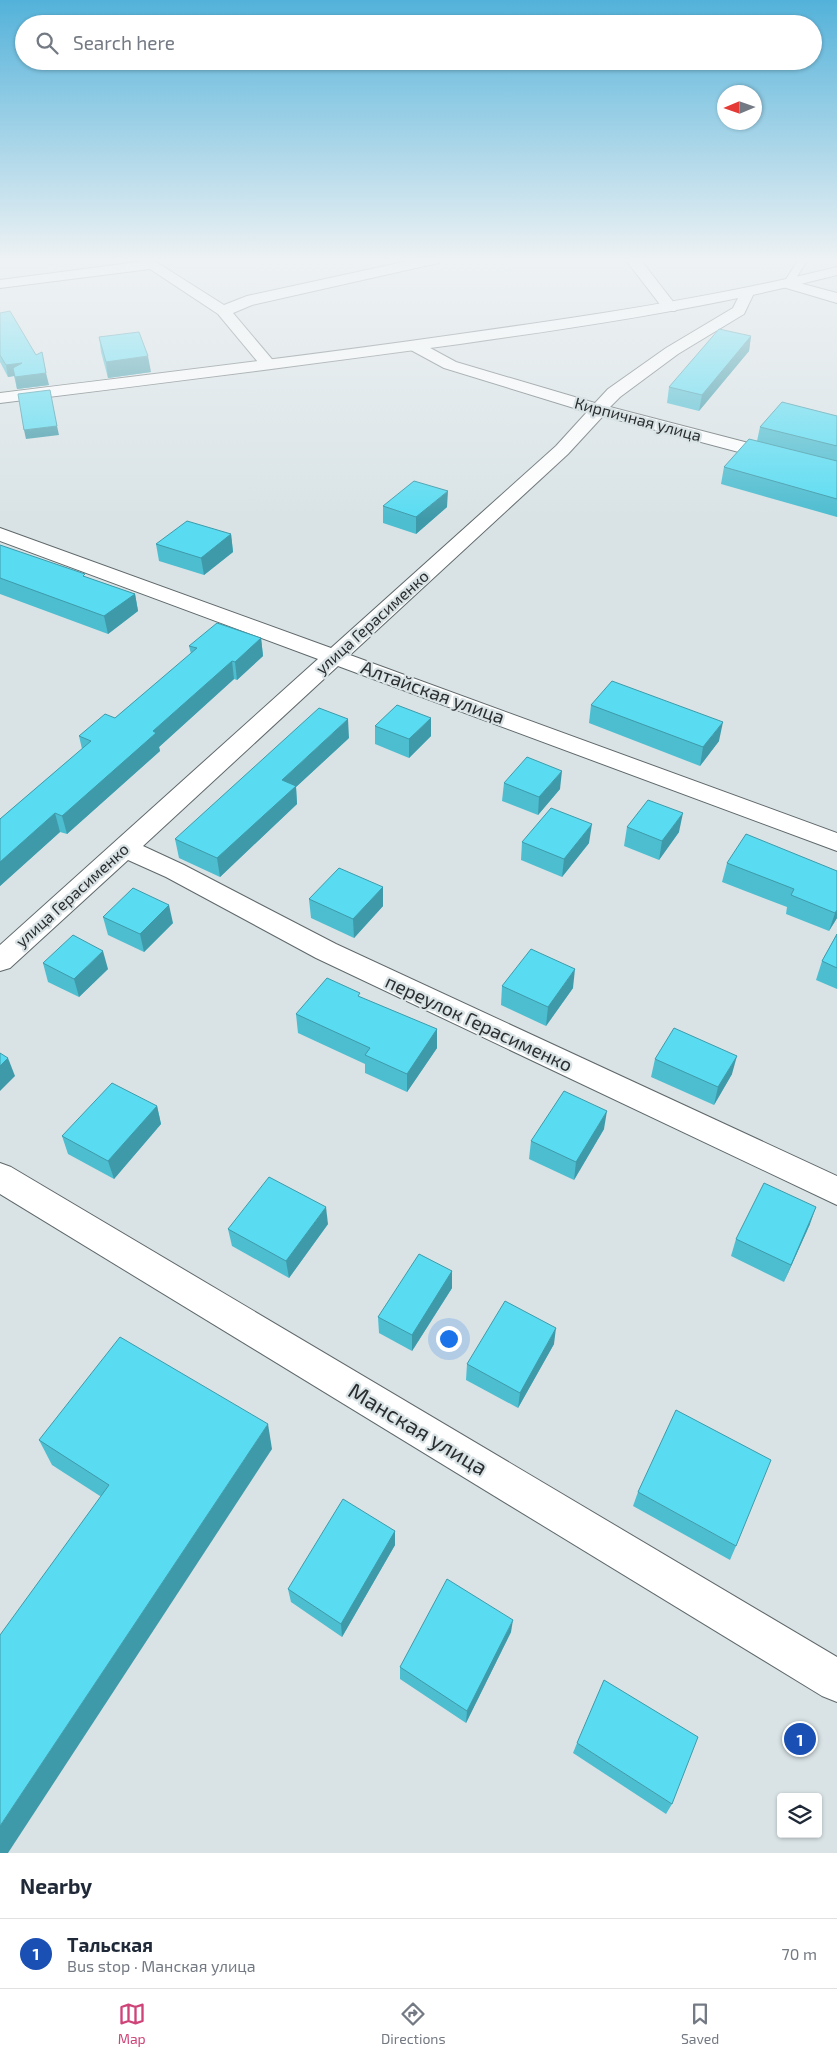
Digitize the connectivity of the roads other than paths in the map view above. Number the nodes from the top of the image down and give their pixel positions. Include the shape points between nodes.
1 (252, 345) edge
2 (419, 345) edge
3 (681, 345) edge
4 (415, 346) junction
5 (268, 364) junction
6 (0, 398) edge
7 (600, 410) junction
8 (837, 472) edge
9 (0, 534) edge
10 (334, 655) junction
11 (837, 842) edge
12 (124, 848) junction
13 (0, 961) edge
14 (0, 1177) edge
15 (837, 1191) edge
16 (837, 1681) edge

1 - 5 street
2 - 4 street
3 - 7 street, улица Герасименко via 614,393
4 - 5 street
4 - 7 street, Кирпичная улица via 450,365
5 - 6 street
7 - 8 street, Кирпичная улица
7 - 10 street, улица Герасименко via 562,450
9 - 10 street, Алтайская улица
10 - 11 street, Алтайская улица
10 - 12 street, улица Герасименко
12 - 13 street, улица Герасименко
12 - 15 street, переулок Герасименко via 175,871 326,951
14 - 16 street, Манская улица

